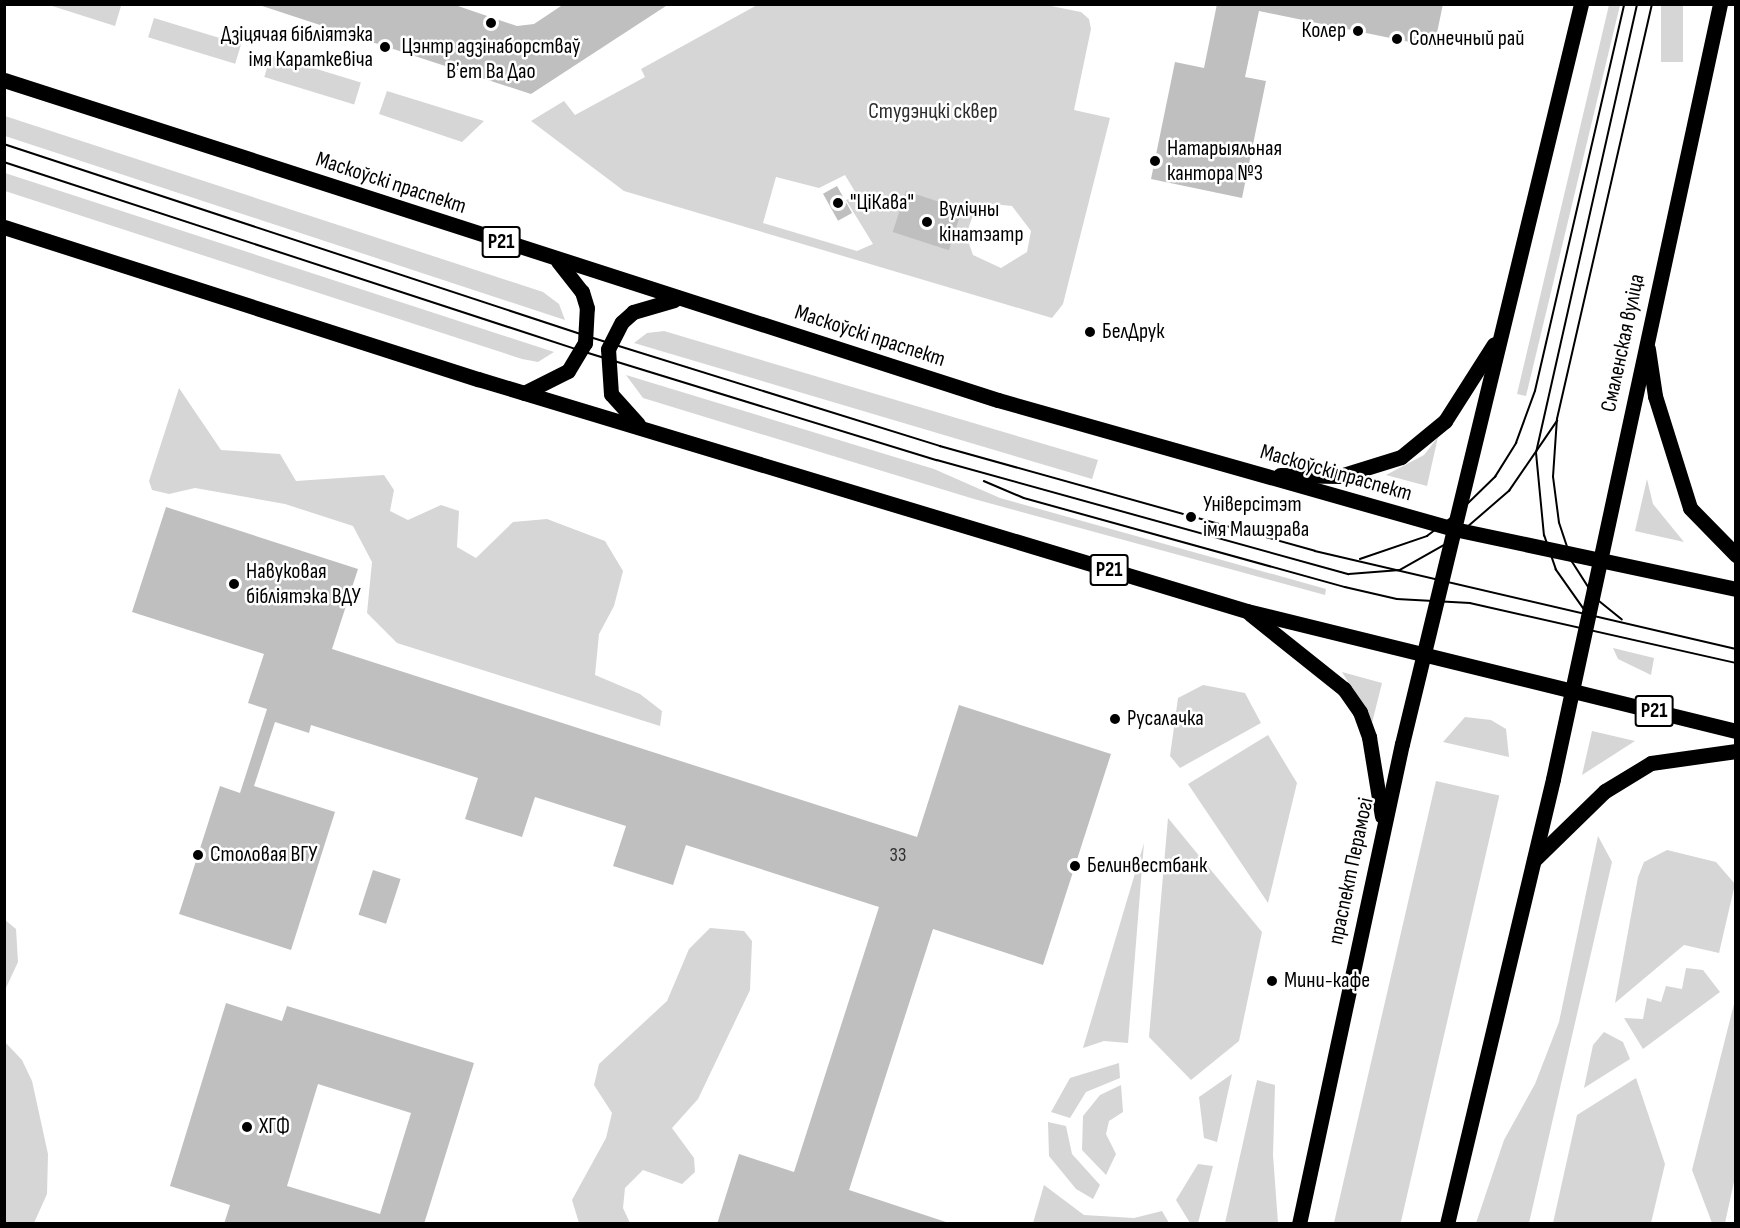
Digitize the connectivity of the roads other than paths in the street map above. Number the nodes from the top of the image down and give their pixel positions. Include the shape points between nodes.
1 (1581, 4) edge
2 (1720, 4) edge
3 (4, 80) edge
4 (4, 227) edge
5 (558, 261) junction
6 (692, 303) junction
7 (1503, 329) junction
8 (1646, 340) junction
9 (524, 393) junction
10 (656, 433) junction
11 (1259, 475) junction
12 (1454, 529) junction
13 (1736, 555) edge
14 (1599, 559) junction
15 (1736, 589) edge
16 (1247, 611) junction
17 (1424, 654) junction
18 (1572, 691) junction
19 (1736, 731) edge
20 (1736, 751) edge
21 (1384, 825) junction
22 (1534, 860) junction
23 (1299, 1224) edge
24 (1447, 1224) edge

1 - 7 main road
2 - 8 main road, Смаленская вуліца
3 - 5 main road, Маскоўскі праспект / Р21
4 - 9 main road, Р21
5 - 6 main road, Маскоўскі праспект / Р21
5 - 9 main road via 582,292 587,308 585,343 568,371
6 - 10 main road via 662,301 640,308 622,322 608,349 611,394 629,418
6 - 11 main road, Маскоўскі праспект / Р21 via 998,400
7 - 11 main road via 1445,421 1401,457 1340,476
7 - 12 main road
8 - 13 main road via 1655,396 1690,508
8 - 14 main road, Смаленская вуліца
9 - 10 main road, Р21
10 - 16 main road, Р21
11 - 12 main road, Маскоўскі праспект / Р21
12 - 14 main road, Маскоўскі праспект / Р21
12 - 17 main road, праспект Перамогі
14 - 15 main road, Маскоўскі праспект / Р21
14 - 18 main road, Смаленская вуліца
16 - 17 main road, Р21
16 - 21 main road via 1344,688 1360,712 1369,737
17 - 18 main road, Р21
17 - 21 main road, праспект Перамогі
18 - 19 main road, Р21
18 - 22 main road
20 - 22 main road via 1651,763 1605,791
21 - 23 main road, праспект Перамогі
22 - 24 main road

